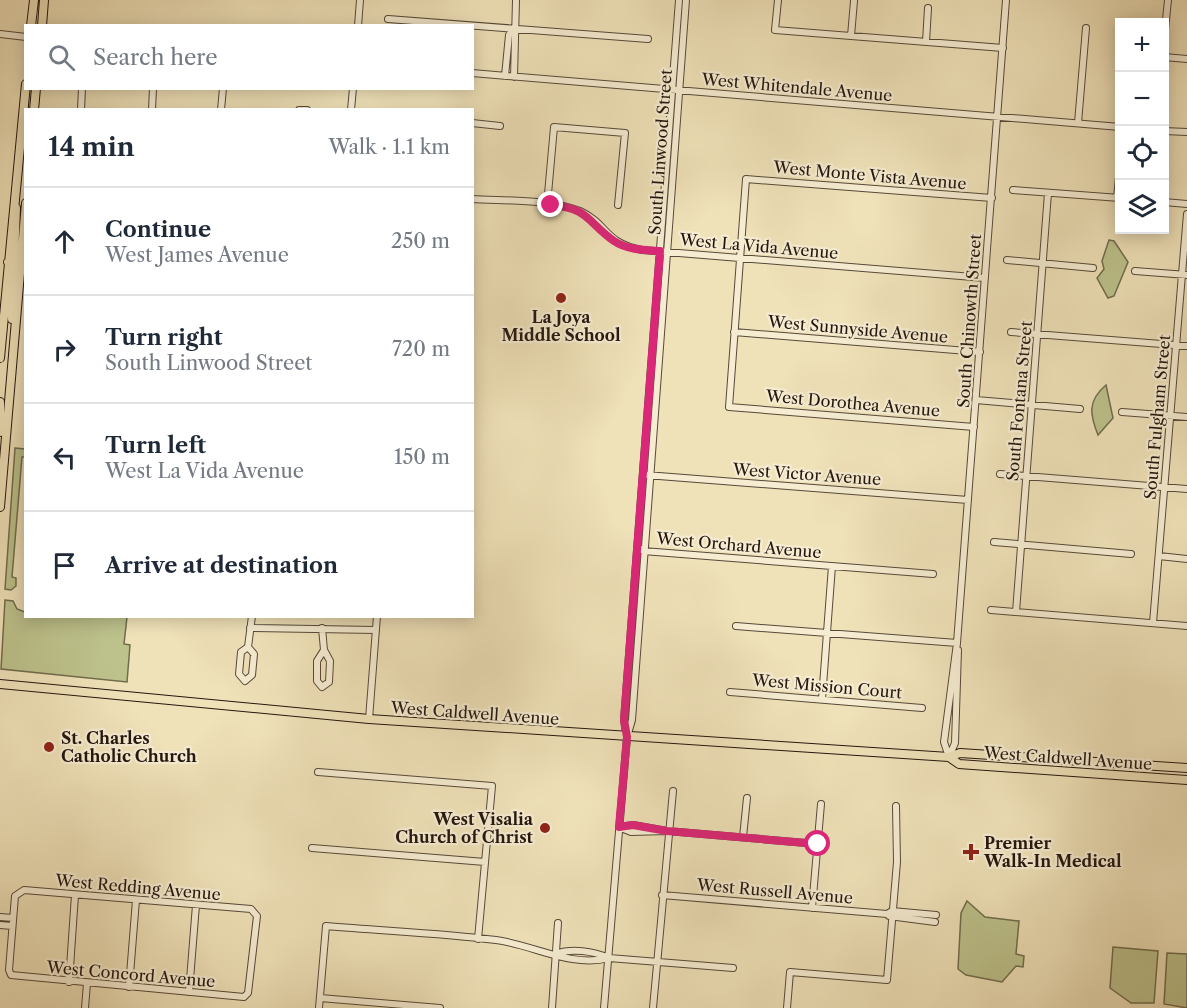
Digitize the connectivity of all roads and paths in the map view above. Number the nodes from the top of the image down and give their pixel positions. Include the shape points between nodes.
1 (34, 0) edge
2 (44, 0) edge
3 (360, 0) edge
4 (516, 0) edge
5 (679, 0) edge
6 (686, 0) edge
7 (778, 0) edge
8 (1006, 0) edge
9 (1168, 0) edge
10 (854, 1) edge
11 (928, 8) dead end
12 (1166, 18) edge
13 (387, 19) dead end
14 (31, 24) edge
15 (42, 24) edge
16 (358, 24) edge
17 (458, 24) edge
18 (474, 25) edge
19 (514, 28) junction
20 (1086, 28) dead end
21 (0, 34) edge
22 (851, 36) junction
23 (24, 37) edge
24 (648, 39) dead end
25 (926, 42) junction
26 (1003, 48) junction
27 (1169, 57) edge
28 (1187, 59) edge
29 (474, 74) edge
30 (505, 76) junction
31 (514, 77) junction
32 (25, 90) edge
33 (36, 90) edge
34 (82, 90) edge
35 (153, 90) edge
36 (223, 90) edge
37 (353, 90) edge
38 (675, 90) junction
39 (34, 108) edge
40 (81, 108) edge
41 (152, 108) edge
42 (221, 108) edge
43 (351, 108) edge
44 (998, 117) junction
45 (474, 123) edge
46 (1078, 123) junction
47 (500, 126) dead end
48 (1115, 127) edge
49 (1169, 131) edge
50 (1187, 132) edge
51 (1013, 190) dead end
52 (1048, 193) junction
53 (14, 197) junction
54 (992, 198) junction
55 (1115, 198) edge
56 (474, 199) edge
57 (1169, 202) edge
58 (1187, 204) edge
59 (547, 205) junction
60 (618, 205) dead end
61 (1187, 214) edge
62 (24, 243) edge
63 (663, 251) junction
64 (740, 258) junction
65 (1007, 260) dead end
66 (4, 262) edge
67 (23, 263) edge
68 (1043, 263) junction
69 (1093, 268) dead end
70 (1135, 271) dead end
71 (1184, 275) edge
72 (985, 278) junction
73 (13, 329) junction
74 (734, 332) junction
75 (1011, 332) dead end
76 (1038, 334) junction
77 (1176, 345) junction
78 (652, 346) junction
79 (1187, 346) edge
80 (980, 352) junction
81 (0, 358) edge
82 (976, 400) junction
83 (0, 402) edge
84 (654, 404) junction
85 (1032, 405) junction
86 (1080, 408) dead end
87 (1122, 412) dead end
88 (1171, 416) junction
89 (1187, 417) edge
90 (974, 427) junction
91 (4, 444) junction
92 (1000, 474) dead end
93 (646, 475) junction
94 (1027, 476) junction
95 (1165, 487) junction
96 (1187, 489) edge
97 (968, 500) junction
98 (0, 507) edge
99 (640, 511) junction
100 (994, 542) dead end
101 (1021, 545) junction
102 (644, 551) junction
103 (1131, 554) dead end
104 (1159, 556) junction
105 (1187, 559) edge
106 (832, 566) junction
107 (933, 574) dead end
108 (991, 610) dead end
109 (1016, 612) junction
110 (252, 618) edge
111 (377, 618) edge
112 (1153, 623) junction
113 (736, 626) dead end
114 (1187, 626) edge
115 (250, 628) junction
116 (322, 628) junction
117 (376, 630) junction
118 (827, 633) junction
119 (957, 643) junction
120 (248, 647) junction
121 (324, 650) junction
122 (0, 684) edge
123 (730, 692) dead end
124 (822, 699) junction
125 (922, 708) dead end
126 (369, 719) junction
127 (627, 737) junction
128 (949, 757) junction
129 (1143, 765) junction
130 (1187, 768) edge
131 (1064, 770) junction
132 (318, 772) dead end
133 (1187, 780) edge
134 (673, 791) dead end
135 (747, 798) dead end
136 (821, 804) dead end
137 (896, 806) dead end
138 (619, 827) junction
139 (667, 831) junction
140 (743, 837) junction
141 (818, 844) junction
142 (312, 848) dead end
143 (485, 862) junction
144 (75, 895) junction
145 (662, 895) junction
146 (136, 900) junction
147 (196, 905) junction
148 (812, 908) junction
149 (891, 915) junction
150 (936, 915) dead end
151 (0, 917) edge
152 (13, 918) junction
153 (935, 922) dead end
154 (558, 923) dead end
155 (0, 925) edge
156 (12, 926) junction
157 (478, 939) junction
158 (555, 954) junction
159 (609, 958) junction
160 (656, 962) junction
161 (733, 968) dead end
162 (69, 982) junction
163 (87, 983) junction
164 (129, 987) junction
165 (189, 992) junction
166 (248, 993) joint
167 (320, 998) junction
168 (85, 1008) edge
169 (319, 1008) edge
170 (441, 1008) edge
171 (552, 1008) edge
172 (604, 1008) edge
173 (653, 1008) edge
174 (787, 1008) edge

1 - 14 main road
2 - 15 main road
3 - 16 street
4 - 19 street
5 - 38 street, South Linwood Street
6 - 38 street, South Linwood Street
7 - 22 street via 776,30
8 - 26 street, South Chinowth Street
9 - 12 street
10 - 22 street
11 - 25 street
13 - 17 street
18 - 19 street
19 - 24 street
19 - 30 street via 509,35
19 - 31 street
20 - 46 street
21 - 23 street
22 - 25 street
25 - 26 street
26 - 44 street, South Chinowth Street
27 - 28 street
29 - 30 street, West Whitendale Avenue
30 - 31 street, West Whitendale Avenue
31 - 38 street, West Whitendale Avenue
32 - 53 main road
33 - 39 main road
34 - 40 street
35 - 41 street
36 - 42 street
37 - 43 street
38 - 44 street, West Whitendale Avenue
38 - 63 street, South Linwood Street
44 - 46 street, West Whitendale Avenue
44 - 54 street, South Chinowth Street
45 - 47 street
46 - 48 street, West Whitendale Avenue
49 - 50 street
51 - 52 street
52 - 55 street
52 - 68 street, South Fontana Street
53 - 66 main road
53 - 67 main road via 18,218 14,258
54 - 64 street, West Monte Vista Avenue via 746,179
54 - 72 street, South Chinowth Street
56 - 59 street, West La Vida Avenue
57 - 58 street
59 - 60 street via 554,127 625,133
59 - 63 street, West La Vida Avenue via 583,213 625,247
61 - 71 street, South Fulgham Street
62 - 67 main road
63 - 64 street, West La Vida Avenue
63 - 78 street, South Linwood Street
63 - 84 street, South Linwood Street
64 - 72 street, West La Vida Avenue
64 - 74 street
65 - 68 street
66 - 73 main road via 13,271
66 - 81 main road
67 - 73 main road
68 - 69 street
68 - 76 street, South Fontana Street
70 - 71 street
71 - 77 street, South Fulgham Street
72 - 80 street, South Chinowth Street
73 - 91 main road
74 - 80 street, West Sunnyside Avenue
74 - 90 street, West Dorothea Avenue via 729,406
75 - 76 street
76 - 77 street
76 - 85 street, South Fontana Street
77 - 79 street
77 - 88 street, South Fulgham Street
78 - 84 street via 656,352
78 - 93 street, South Linwood Street
80 - 82 street, South Chinowth Street
82 - 85 street
82 - 90 street, South Chinowth Street
83 - 91 main road via 0,436
84 - 93 street, South Linwood Street
85 - 86 street
85 - 94 street, South Fontana Street
87 - 88 street
88 - 89 street
88 - 95 street, South Fulgham Street
90 - 97 street, South Chinowth Street
91 - 98 main road
92 - 94 street
93 - 97 street, West Victor Avenue
93 - 99 street, South Linwood Street
93 - 102 street, South Linwood Street
94 - 95 street
94 - 101 street, South Fontana Street
95 - 96 street
95 - 104 street, South Fulgham Street
97 - 119 street, South Chinowth Street
99 - 102 street
99 - 127 street, South Linwood Street via 624,720
100 - 101 street
101 - 103 street
101 - 109 street, South Fontana Street
102 - 106 street, West Orchard Avenue
102 - 127 street, South Linwood Street via 632,720
104 - 105 street
104 - 112 street, South Fulgham Street
106 - 107 street, West Orchard Avenue
106 - 118 street
108 - 109 street
109 - 112 street
110 - 115 street
111 - 117 street
112 - 114 street
113 - 118 street
115 - 116 street
115 - 120 street
116 - 117 street
116 - 121 street
117 - 126 street
118 - 119 street
118 - 124 street
119 - 128 street, South Chinowth Street via 944,742
120 - 120 street via 241,652 239,674 245,681 252,675 254,654
121 - 121 street via 317,661 316,681 322,687 329,682 330,661
122 - 126 main road, West Caldwell Avenue
123 - 124 street, West Mission Court
124 - 125 street, West Mission Court
126 - 127 main road, West Caldwell Avenue
127 - 128 main road, West Caldwell Avenue
127 - 138 street, South Linwood Street
128 - 129 main road, West Caldwell Avenue via 960,753
128 - 131 main road, West Caldwell Avenue via 959,764
129 - 130 main road, West Caldwell Avenue
129 - 131 main road via 1129,769 1072,765
131 - 133 main road, West Caldwell Avenue
132 - 143 street via 492,786
134 - 139 street
135 - 140 street
136 - 141 street
137 - 149 street via 897,862
138 - 139 street via 633,825
138 - 159 street, South Linwood Street
139 - 140 street
139 - 145 street
140 - 141 street
141 - 148 street
142 - 143 street
143 - 157 street
144 - 146 street, West Redding Avenue
144 - 152 street, West Redding Avenue via 18,892
144 - 162 street
145 - 148 street, West Russell Avenue
145 - 160 street
146 - 147 street, West Redding Avenue
146 - 164 street
147 - 165 street
147 - 166 street, West Redding Avenue via 254,912 257,916
148 - 149 street, West Russell Avenue
149 - 150 street, West Russell Avenue
149 - 153 street, West Russell Avenue
149 - 174 street via 887,980 790,972
151 - 152 street
152 - 156 street
154 - 158 street
155 - 156 street
156 - 162 street, West Concord Avenue via 11,975
157 - 158 street via 504,941
157 - 167 street via 326,926
158 - 159 street via 565,950
158 - 171 street
159 - 160 street
159 - 172 street, South Linwood Street
160 - 161 street
160 - 173 street
162 - 163 street, West Concord Avenue
163 - 164 street, West Concord Avenue
163 - 168 street
164 - 165 street, West Concord Avenue
165 - 166 street, West Concord Avenue via 244,997
167 - 169 street
167 - 170 street

